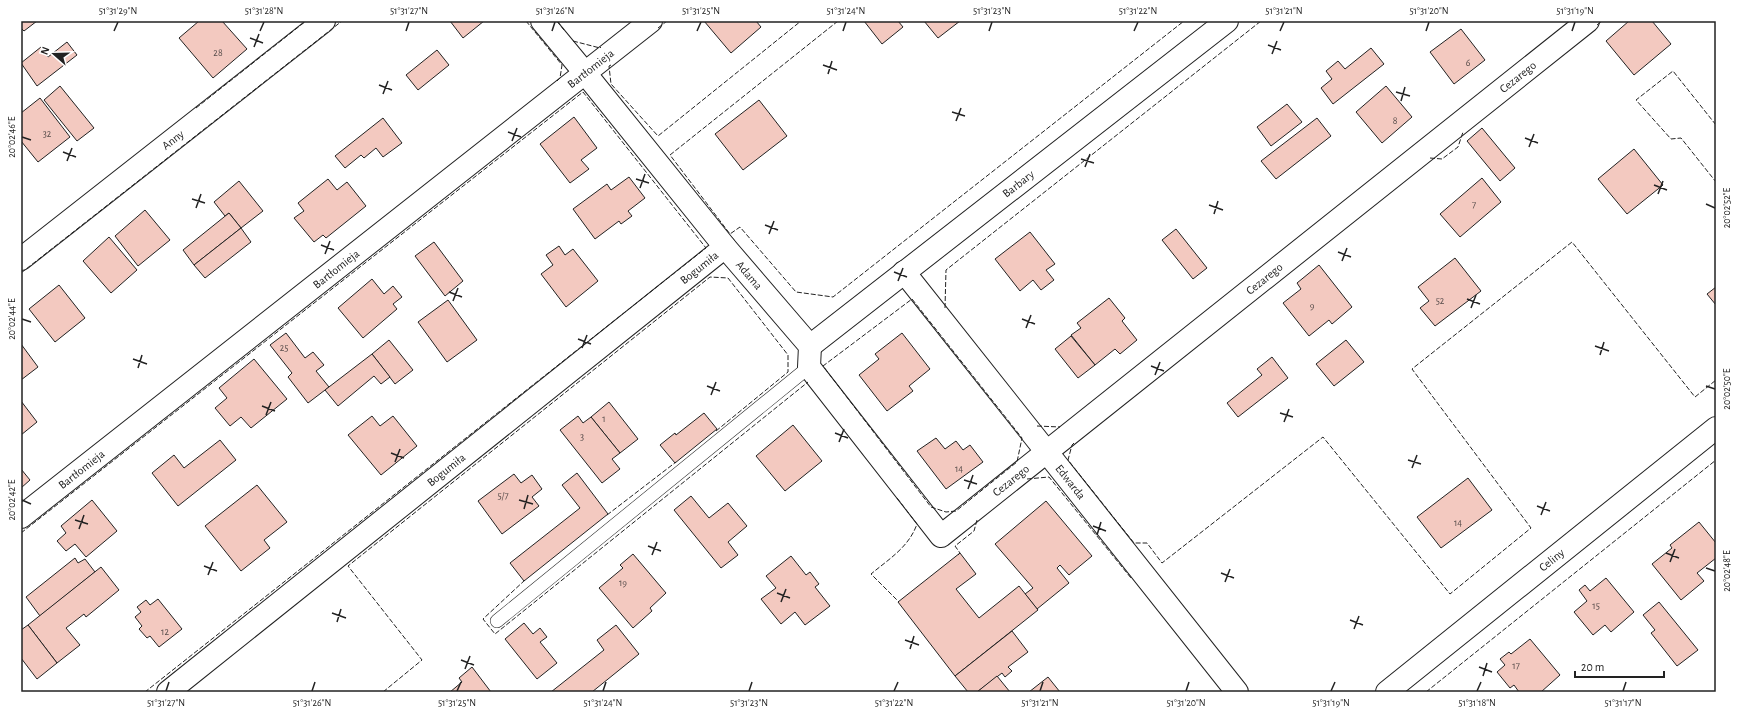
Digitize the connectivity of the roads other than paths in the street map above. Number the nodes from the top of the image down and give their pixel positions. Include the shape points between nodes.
1 (324, 21) edge
2 (542, 21) edge
3 (651, 21) edge
4 (1227, 21) edge
5 (1588, 21) edge
6 (585, 72) junction
7 (725, 247) junction
8 (21, 259) edge
9 (904, 272) junction
10 (810, 357) junction
11 (1716, 428) edge
12 (1045, 452) junction
13 (21, 517) edge
14 (941, 536) joint
15 (496, 621) dead end
16 (168, 692) edge
17 (1237, 692) edge
18 (1387, 692) edge

1 - 8 street, Anny
2 - 6 street, Adama
3 - 6 street, Bartłomieja
4 - 9 street, Barbary
5 - 12 street, Cezarego
6 - 7 street, Adama
6 - 13 street, Bartłomieja
7 - 10 street, Adama
7 - 16 street, Bogumiła
9 - 10 street, Barbary
9 - 12 street, Edwarda
10 - 14 street, Adama
10 - 15 lane
11 - 18 street, Celiny
12 - 14 street, Cezarego
12 - 17 street, Edwarda

